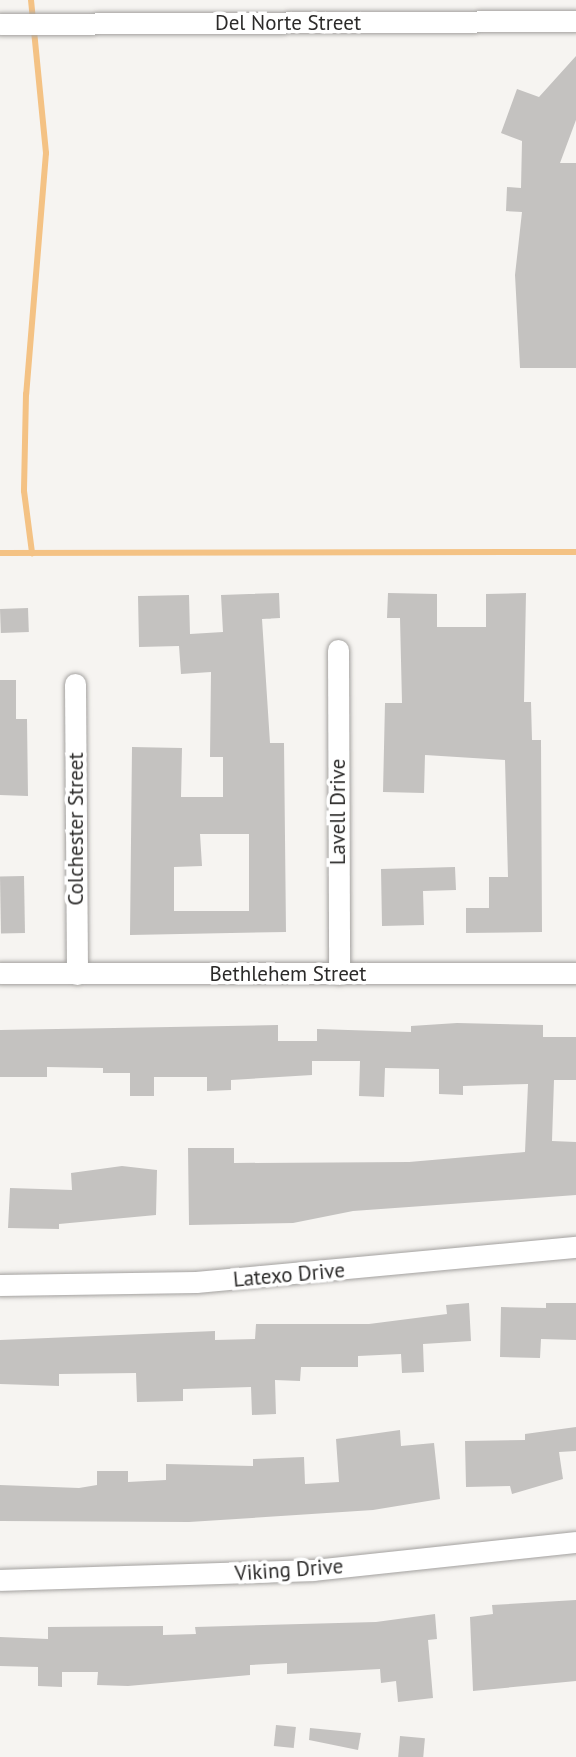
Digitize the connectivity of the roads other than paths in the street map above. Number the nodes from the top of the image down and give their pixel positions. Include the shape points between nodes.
1 (576, 21) edge
2 (1, 24) edge
3 (338, 650) dead end
4 (75, 684) dead end
5 (0, 974) edge
6 (77, 974) junction
7 (338, 974) junction
8 (576, 974) edge
9 (576, 1247) edge
10 (0, 1285) edge
11 (576, 1542) edge
12 (0, 1580) edge

1 - 2 street, Del Norte Street
3 - 7 street, Lavell Drive
4 - 6 street, Colchester Street
5 - 6 street, Bethlehem Street
6 - 7 street, Bethlehem Street
7 - 8 street, Bethlehem Street
9 - 10 street, Latexo Drive via 196,1282
11 - 12 street, Viking Drive via 313,1570

